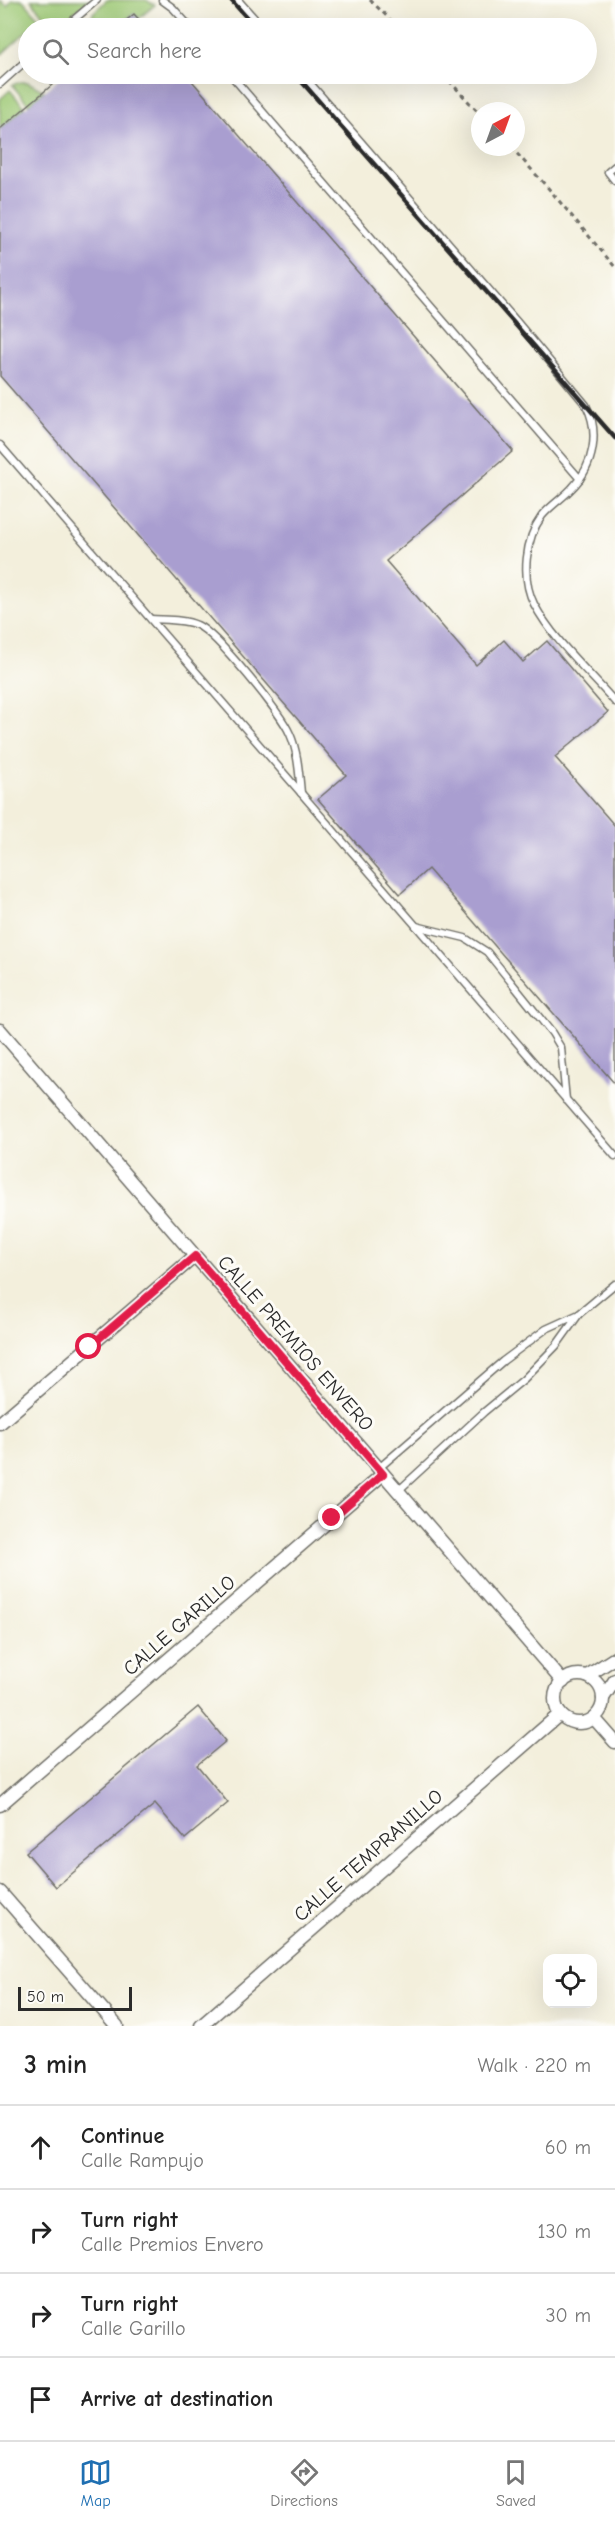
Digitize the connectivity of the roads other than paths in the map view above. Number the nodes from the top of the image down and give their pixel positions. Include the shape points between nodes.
1 (97, 0) edge
2 (162, 0) edge
3 (238, 0) edge
4 (76, 18) edge
5 (182, 18) edge
6 (254, 18) edge
7 (18, 68) edge
8 (0, 84) edge
9 (239, 84) edge
10 (311, 84) edge
11 (615, 166) edge
12 (615, 181) edge
13 (0, 445) edge
14 (580, 479) junction
15 (151, 619) junction
16 (615, 702) edge
17 (301, 793) junction
18 (416, 926) junction
19 (2, 1036) edge
20 (566, 1100) junction
21 (615, 1156) edge
22 (195, 1256) junction
23 (615, 1284) edge
24 (579, 1314) junction
25 (0, 1423) edge
26 (381, 1471) junction
27 (398, 1491) junction
28 (615, 1658) edge
29 (587, 1676) junction
30 (615, 1680) edge
31 (563, 1682) junction
32 (603, 1698) junction
33 (560, 1714) junction
34 (594, 1718) junction
35 (615, 1742) edge
36 (0, 1804) edge
37 (0, 1892) edge
38 (117, 2026) edge
39 (201, 2026) edge

1 - 4 lane
2 - 5 lane
3 - 6 lane
7 - 8 lane
9 - 14 lane
10 - 14 lane via 584,401 592,417 594,434 591,460
11 - 12 lane via 608,172
13 - 15 lane
14 - 16 lane via 542,516 534,531 526,566 527,583 533,603 552,630
15 - 17 lane
15 - 17 lane via 197,624 258,687 291,735
17 - 18 lane
18 - 20 lane
18 - 20 lane via 465,938 488,952 561,1048
19 - 22 street, CALLE PREMIOS ENVERO
20 - 21 lane
22 - 25 street
22 - 26 street, CALLE PREMIOS ENVERO
23 - 24 lane
24 - 26 lane via 546,1329 503,1361
24 - 27 lane via 556,1346 524,1379
26 - 27 street, CALLE PREMIOS ENVERO
26 - 36 street, CALLE GARILLO
27 - 31 street, CALLE PREMIOS ENVERO
28 - 29 street
29 - 31 street via 570,1677
29 - 32 street via 595,1681
30 - 32 street
31 - 33 street via 556,1690
32 - 34 street
33 - 34 street via 581,1724
33 - 39 street, CALLE TEMPRANILLO
34 - 35 street
37 - 38 street

